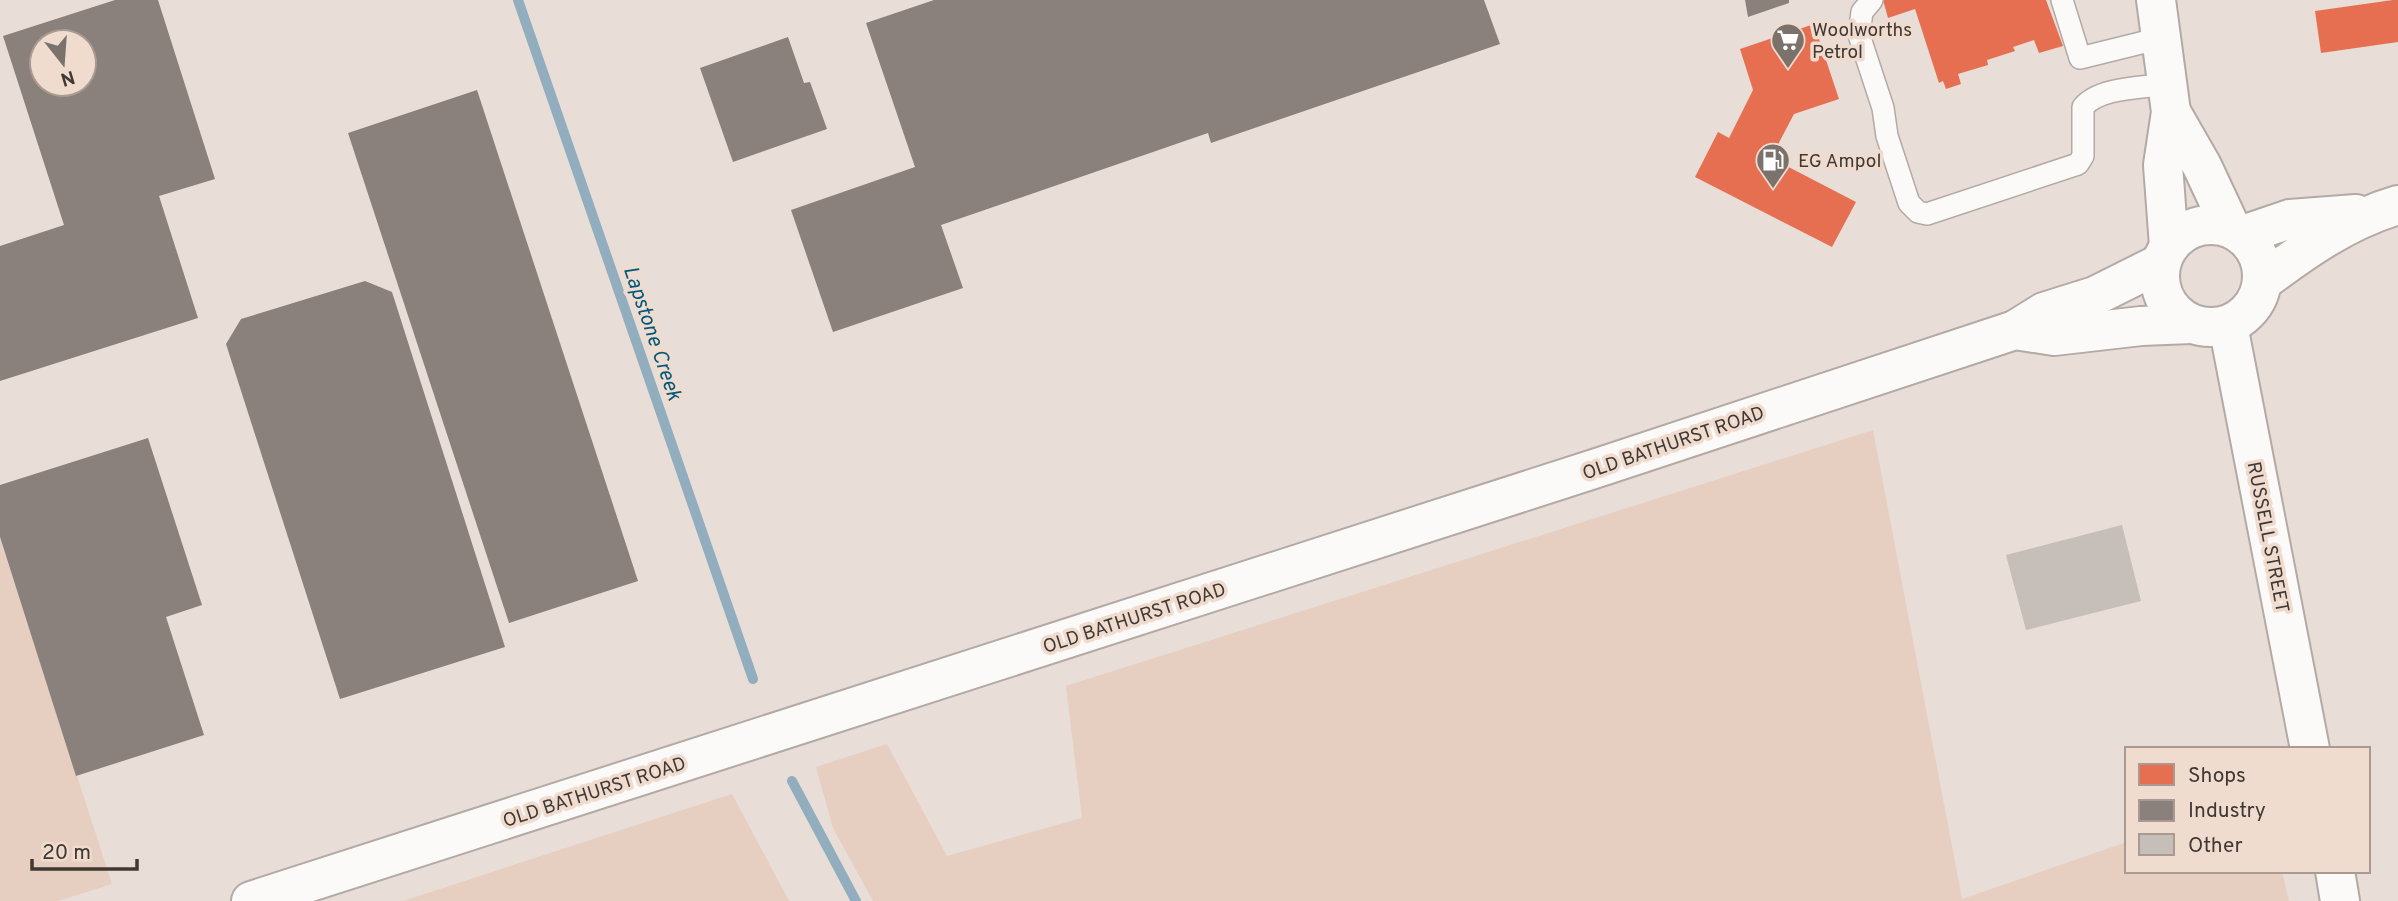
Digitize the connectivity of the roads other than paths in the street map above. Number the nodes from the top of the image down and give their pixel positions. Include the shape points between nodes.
1 (1872, 0) edge
2 (2063, 0) edge
3 (2156, 0) edge
4 (2161, 38) junction
5 (2169, 98) junction
6 (2383, 209) edge
7 (2237, 232) junction
8 (2165, 255) junction
9 (2263, 281) junction
10 (2210, 324) junction
11 (2015, 330) junction
12 (2310, 747) edge
13 (2334, 873) edge
14 (251, 901) edge
15 (2340, 901) edge

1 - 5 lane via 1862,12 1859,35 1909,203 1918,212 1927,214 2078,164 2083,156 2083,107 2089,100 2103,94
2 - 4 lane via 2080,58
3 - 4 main road
4 - 5 main road
5 - 7 main road
5 - 8 main road via 2163,165
6 - 7 main road via 2290,219
6 - 9 main road via 2319,240
7 - 8 main road via 2219,224 2200,225 2182,233
7 - 9 main road via 2252,243 2261,261
8 - 10 main road via 2159,282 2165,299 2176,314
8 - 11 main road, OLD BATHURST ROAD via 2095,296 2044,312
9 - 10 main road via 2245,315
10 - 11 main road, OLD BATHURST ROAD via 2054,336
10 - 12 main road, RUSSELL STREET
11 - 14 main road, OLD BATHURST ROAD
13 - 15 main road

